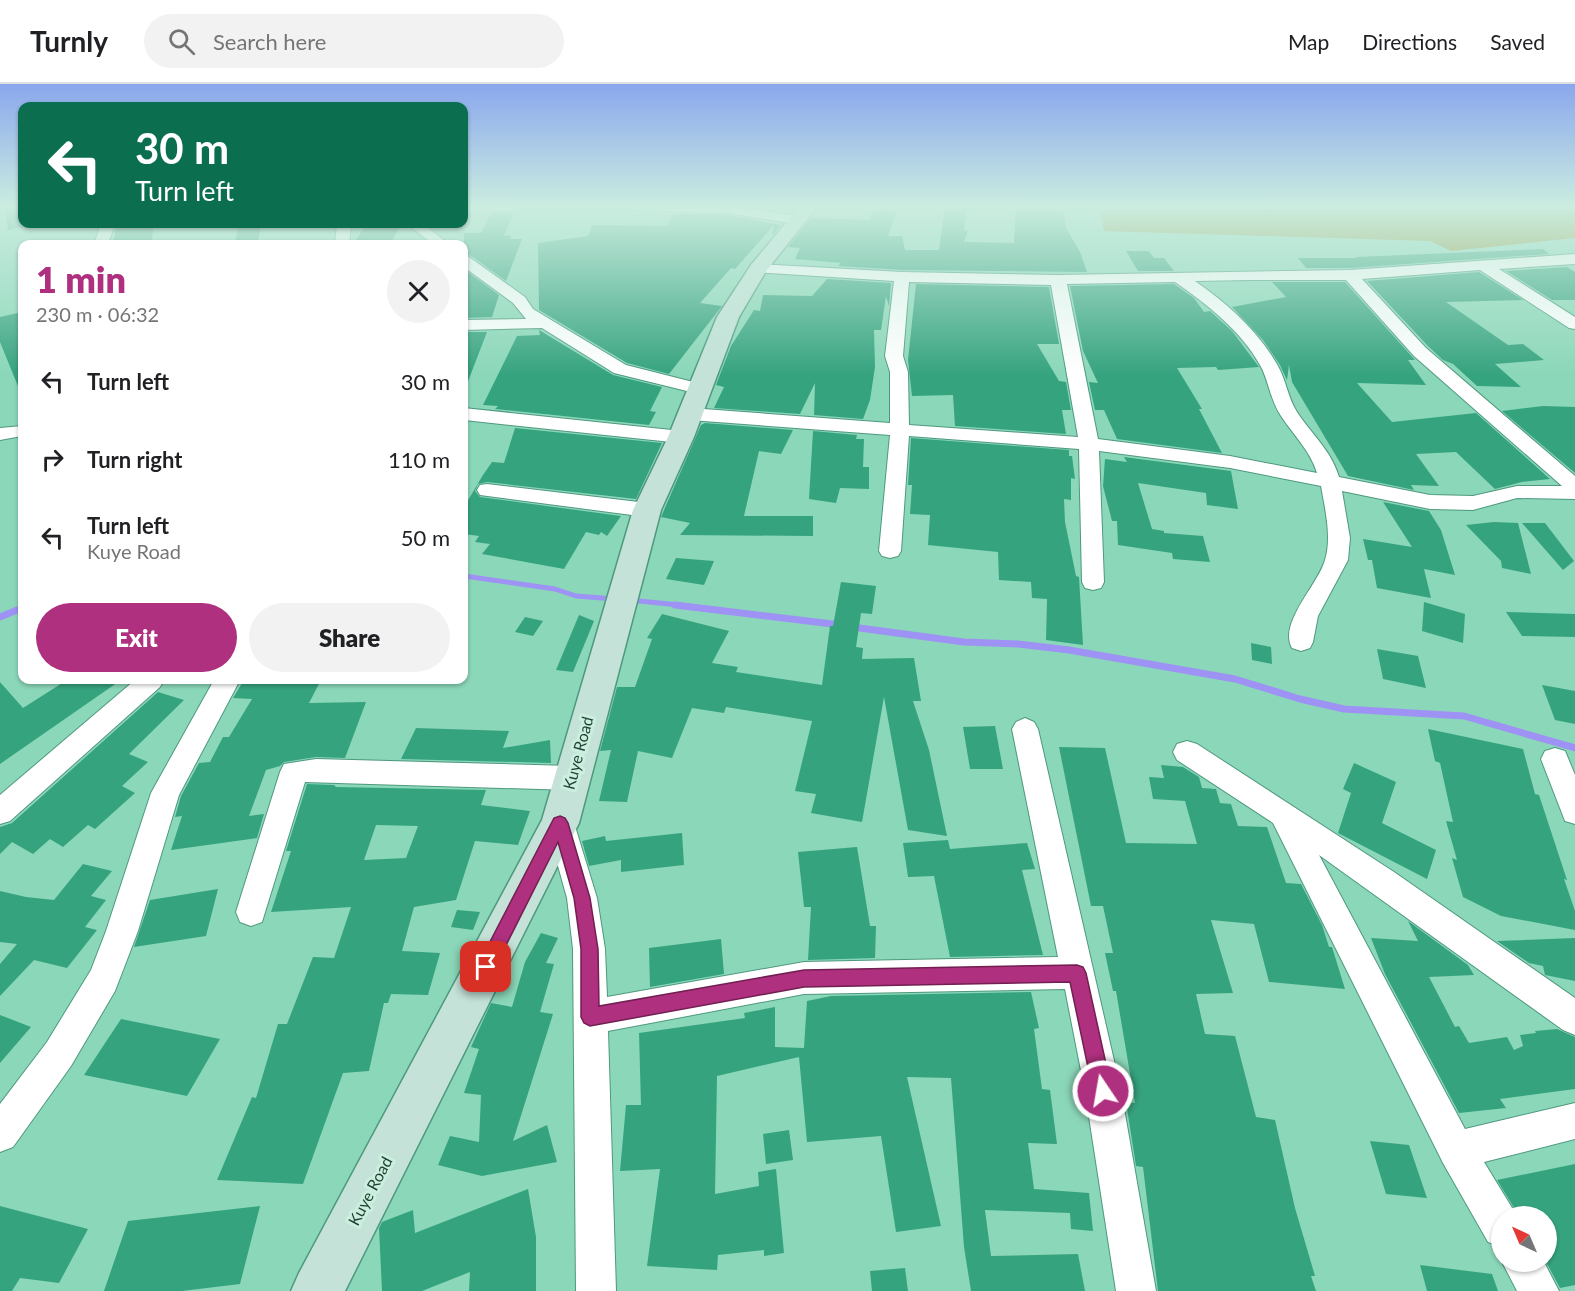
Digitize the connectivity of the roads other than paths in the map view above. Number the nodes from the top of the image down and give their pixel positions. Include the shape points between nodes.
1 (763, 262) edge
2 (1513, 262) edge
3 (468, 263) edge
4 (1482, 264) junction
5 (758, 269) junction
6 (1350, 275) junction
7 (902, 277) junction
8 (1180, 278) junction
9 (1058, 280) junction
10 (547, 323) junction
11 (1575, 324) edge
12 (468, 325) edge
13 (690, 413) junction
14 (468, 414) edge
15 (900, 430) junction
16 (18, 431) edge
17 (0, 434) edge
18 (1089, 444) junction
19 (1331, 483) junction
20 (1575, 487) edge
21 (487, 490) dead end
22 (1575, 493) edge
23 (647, 510) junction
24 (890, 551) dead end
25 (1093, 582) dead end
26 (1301, 642) dead end
27 (146, 684) edge
28 (225, 684) edge
29 (1025, 729) dead end
30 (1187, 752) dead end
31 (1555, 759) dead end
32 (571, 778) junction
33 (0, 812) edge
34 (1282, 812) junction
35 (1575, 812) edge
36 (560, 823) junction
37 (251, 912) dead end
38 (1077, 973) junction
39 (590, 1017) junction
40 (1575, 1017) edge
41 (1575, 1121) edge
42 (0, 1134) edge
43 (1456, 1150) junction
44 (1491, 1209) edge
45 (1528, 1272) edge
46 (317, 1291) edge
47 (596, 1291) edge
48 (1136, 1291) edge
49 (1539, 1291) edge

1 - 5 street, Kuye Road
2 - 4 street
3 - 10 street via 519,300 527,312
4 - 6 street
4 - 11 street
5 - 7 street
5 - 13 street, Kuye Road via 728,317
6 - 8 street
6 - 20 street via 1414,345
7 - 9 street
7 - 15 street via 894,356 899,372
8 - 9 street
8 - 19 street via 1218,305 1259,352 1290,415 1322,456
9 - 18 street
10 - 12 street
10 - 13 street
13 - 14 street
13 - 15 street
13 - 23 street, Kuye Road
15 - 18 street
15 - 24 street
16 - 17 street
18 - 19 street via 1230,462
18 - 25 street
19 - 22 street via 1430,502 1473,503 1517,492
19 - 26 street via 1339,546 1334,570 1307,612
21 - 23 street
23 - 32 street, Kuye Road
27 - 33 street
28 - 42 street via 165,793 122,931 102,980 59,1054
29 - 38 street
30 - 34 street
31 - 35 street
32 - 36 street, Kuye Road
32 - 37 street via 294,772
34 - 40 street via 1462,934
34 - 43 street
36 - 39 street via 582,898 589,949
36 - 46 street, Kuye Road
38 - 39 street via 804,978
38 - 48 street via 1103,1091
39 - 47 street
41 - 43 street
43 - 44 street
45 - 49 street

